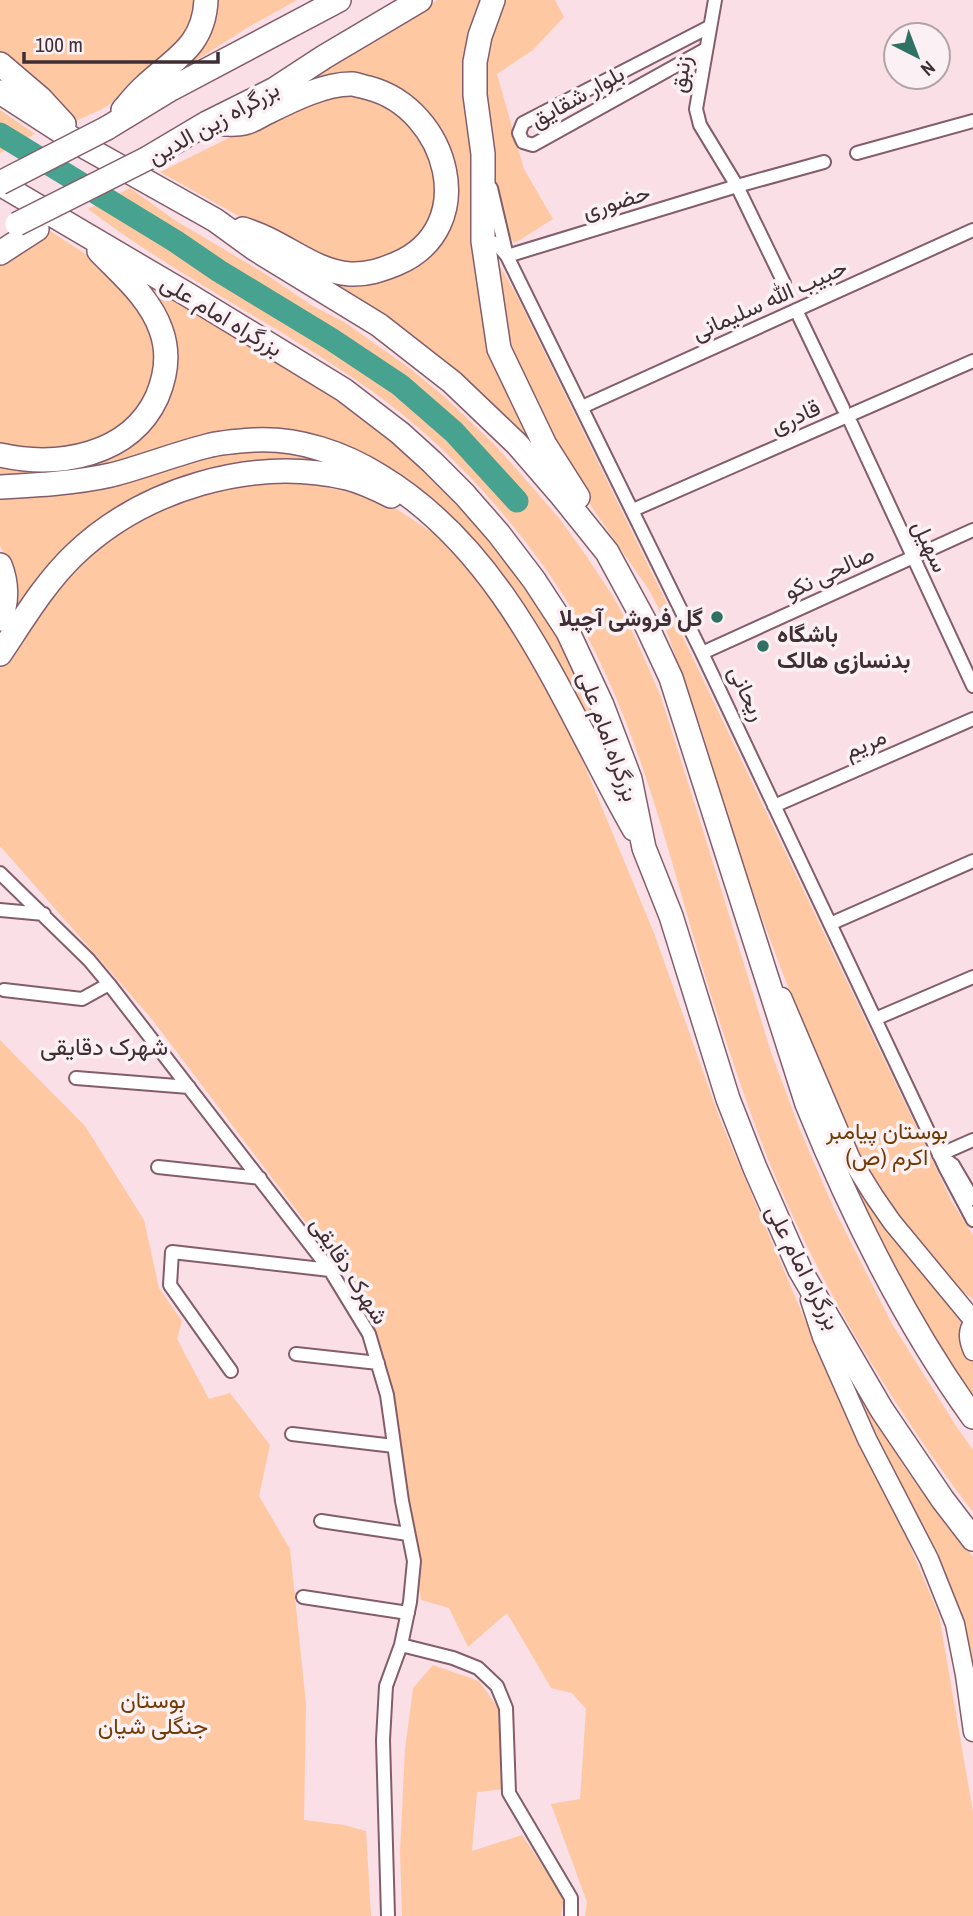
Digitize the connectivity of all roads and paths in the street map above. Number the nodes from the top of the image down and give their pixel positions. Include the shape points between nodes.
1 (206, 0) edge
2 (339, 0) edge
3 (420, 0) edge
4 (493, 0) edge
5 (715, 0) edge
6 (709, 27) junction
7 (706, 48) junction
8 (0, 64) edge
9 (0, 92) edge
10 (973, 121) edge
11 (207, 123) junction
12 (107, 128) junction
13 (85, 147) junction
14 (857, 153) dead end
15 (482, 154) junction
16 (824, 162) dead end
17 (0, 183) edge
18 (737, 186) junction
19 (215, 220) junction
20 (18, 229) edge
21 (77, 229) junction
22 (973, 230) edge
23 (483, 241) junction
24 (0, 253) edge
25 (507, 256) junction
26 (784, 284) dead end
27 (796, 310) junction
28 (973, 361) edge
29 (582, 407) junction
30 (843, 408) dead end
31 (851, 423) dead end
32 (0, 455) edge
33 (0, 487) edge
34 (633, 510) junction
35 (438, 521) junction
36 (973, 530) edge
37 (607, 552) junction
38 (913, 557) junction
39 (0, 565) edge
40 (0, 619) edge
41 (702, 653) junction
42 (0, 654) edge
43 (973, 686) edge
44 (973, 719) edge
45 (775, 806) junction
46 (644, 848) junction
47 (973, 861) edge
48 (0, 873) edge
49 (0, 910) edge
50 (44, 914) junction
51 (830, 924) junction
52 (753, 934) junction
53 (973, 977) edge
54 (109, 984) junction
55 (4, 990) dead end
56 (875, 1019) junction
57 (76, 1078) dead end
58 (189, 1087) junction
59 (973, 1140) edge
60 (939, 1155) junction
61 (158, 1167) dead end
62 (260, 1178) junction
63 (973, 1199) edge
64 (973, 1220) edge
65 (330, 1270) junction
66 (800, 1270) junction
67 (973, 1322) edge
68 (973, 1351) edge
69 (296, 1354) dead end
70 (378, 1363) junction
71 (230, 1371) dead end
72 (973, 1417) edge
73 (292, 1434) dead end
74 (394, 1446) junction
75 (321, 1521) dead end
76 (408, 1534) junction
77 (973, 1539) edge
78 (303, 1597) dead end
79 (408, 1613) junction
80 (401, 1645) junction
81 (973, 1732) edge
82 (388, 1916) edge
83 (571, 1916) edge

1 - 12 highway via 201,27 190,46
2 - 12 highway, بزرگراه زین الدین
3 - 11 highway, بزرگراه زین الدین via 275,89
4 - 15 highway via 475,62
5 - 6 street, زنبق
6 - 7 street, زنبق
6 - 7 street, بلوار شقایق via 523,123 519,133 523,142 533,145
7 - 18 street, زنبق via 696,109 700,125
8 - 13 highway via 41,99
9 - 13 highway
10 - 14 street
11 - 19 highway via 245,123 290,101 334,87 353,85 385,93 410,110 428,131 439,150 446,188 445,208 427,244 402,262 363,274 316,265 265,237
11 - 20 highway, بزرگراه زین الدین, bridge
12 - 17 highway, بزرگراه زین الدین, bridge
13 - 19 highway
15 - 23 highway
15 - 25 street, ریحانی
16 - 18 street, حضوری
17 - 21 highway, بزرگراه امام علی
18 - 25 street, حضوری
18 - 26 street
19 - 37 highway via 379,326 452,382 517,444
20 - 24 highway, بزرگراه زین الدین
21 - 32 highway via 153,313 165,348 161,387 141,424 114,444 68,458
21 - 46 highway, بزرگراه امام علی via 344,390 400,433 465,495 534,580 568,632 630,779
22 - 27 street, حبیب الله سلیمانی
23 - 25 street via 496,243
23 - 37 highway via 499,349 536,428
25 - 29 street, ریحانی
27 - 29 street, حبیب الله سلیمانی
27 - 30 street
28 - 34 street, قادری
29 - 34 street, ریحانی
31 - 38 street, سهیل
33 - 35 highway via 111,475 210,445 257,440 312,446 365,466 408,494
34 - 41 street, ریحانی
35 - 42 highway via 377,489 348,478 312,473 264,472 180,490 141,507 74,554 36,599
35 - 46 highway via 471,553 533,639
36 - 38 street, صالحی نکو
37 - 52 highway via 671,678
38 - 41 street, صالحی نکو
38 - 43 street, سهیل
39 - 40 highway via 5,578
41 - 45 street, ریحانی
44 - 45 street, مریم
45 - 51 street, ریحانی
46 - 66 highway, بزرگراه امام علی via 671,916 728,1099
47 - 51 street
48 - 50 street, شهرک دقایقی
49 - 50 street
50 - 54 street, شهرک دقایقی
51 - 56 street, ریحانی
52 - 67 main road via 851,1159 892,1222
52 - 72 highway via 807,1104 834,1170 878,1263
53 - 56 street
54 - 55 street via 82,999
54 - 58 street, شهرک دقایقی
56 - 60 street, ریحانی
57 - 58 street
58 - 62 street, شهرک دقایقی
59 - 60 street
60 - 63 street, ریحانی via 953,1165
60 - 64 street, ریحانی
61 - 62 street
62 - 65 street, شهرک دقایقی
65 - 70 street, شهرک دقایقی via 369,1334
65 - 71 street via 172,1252 170,1285
66 - 77 highway, بزرگراه امام علی via 882,1410
66 - 81 main road via 822,1338 867,1439 925,1550 955,1624
67 - 68 main road via 968,1337
69 - 70 street
70 - 74 street, شهرک دقایقی
73 - 74 street
74 - 76 street, شهرک دقایقی
75 - 76 street
76 - 79 street, شهرک دقایقی via 414,1561
78 - 79 street
79 - 80 street, شهرک دقایقی
80 - 82 street, شهرک دقایقی via 386,1686 383,1740
80 - 83 street via 478,1668 497,1686 506,1708 509,1793 571,1898

